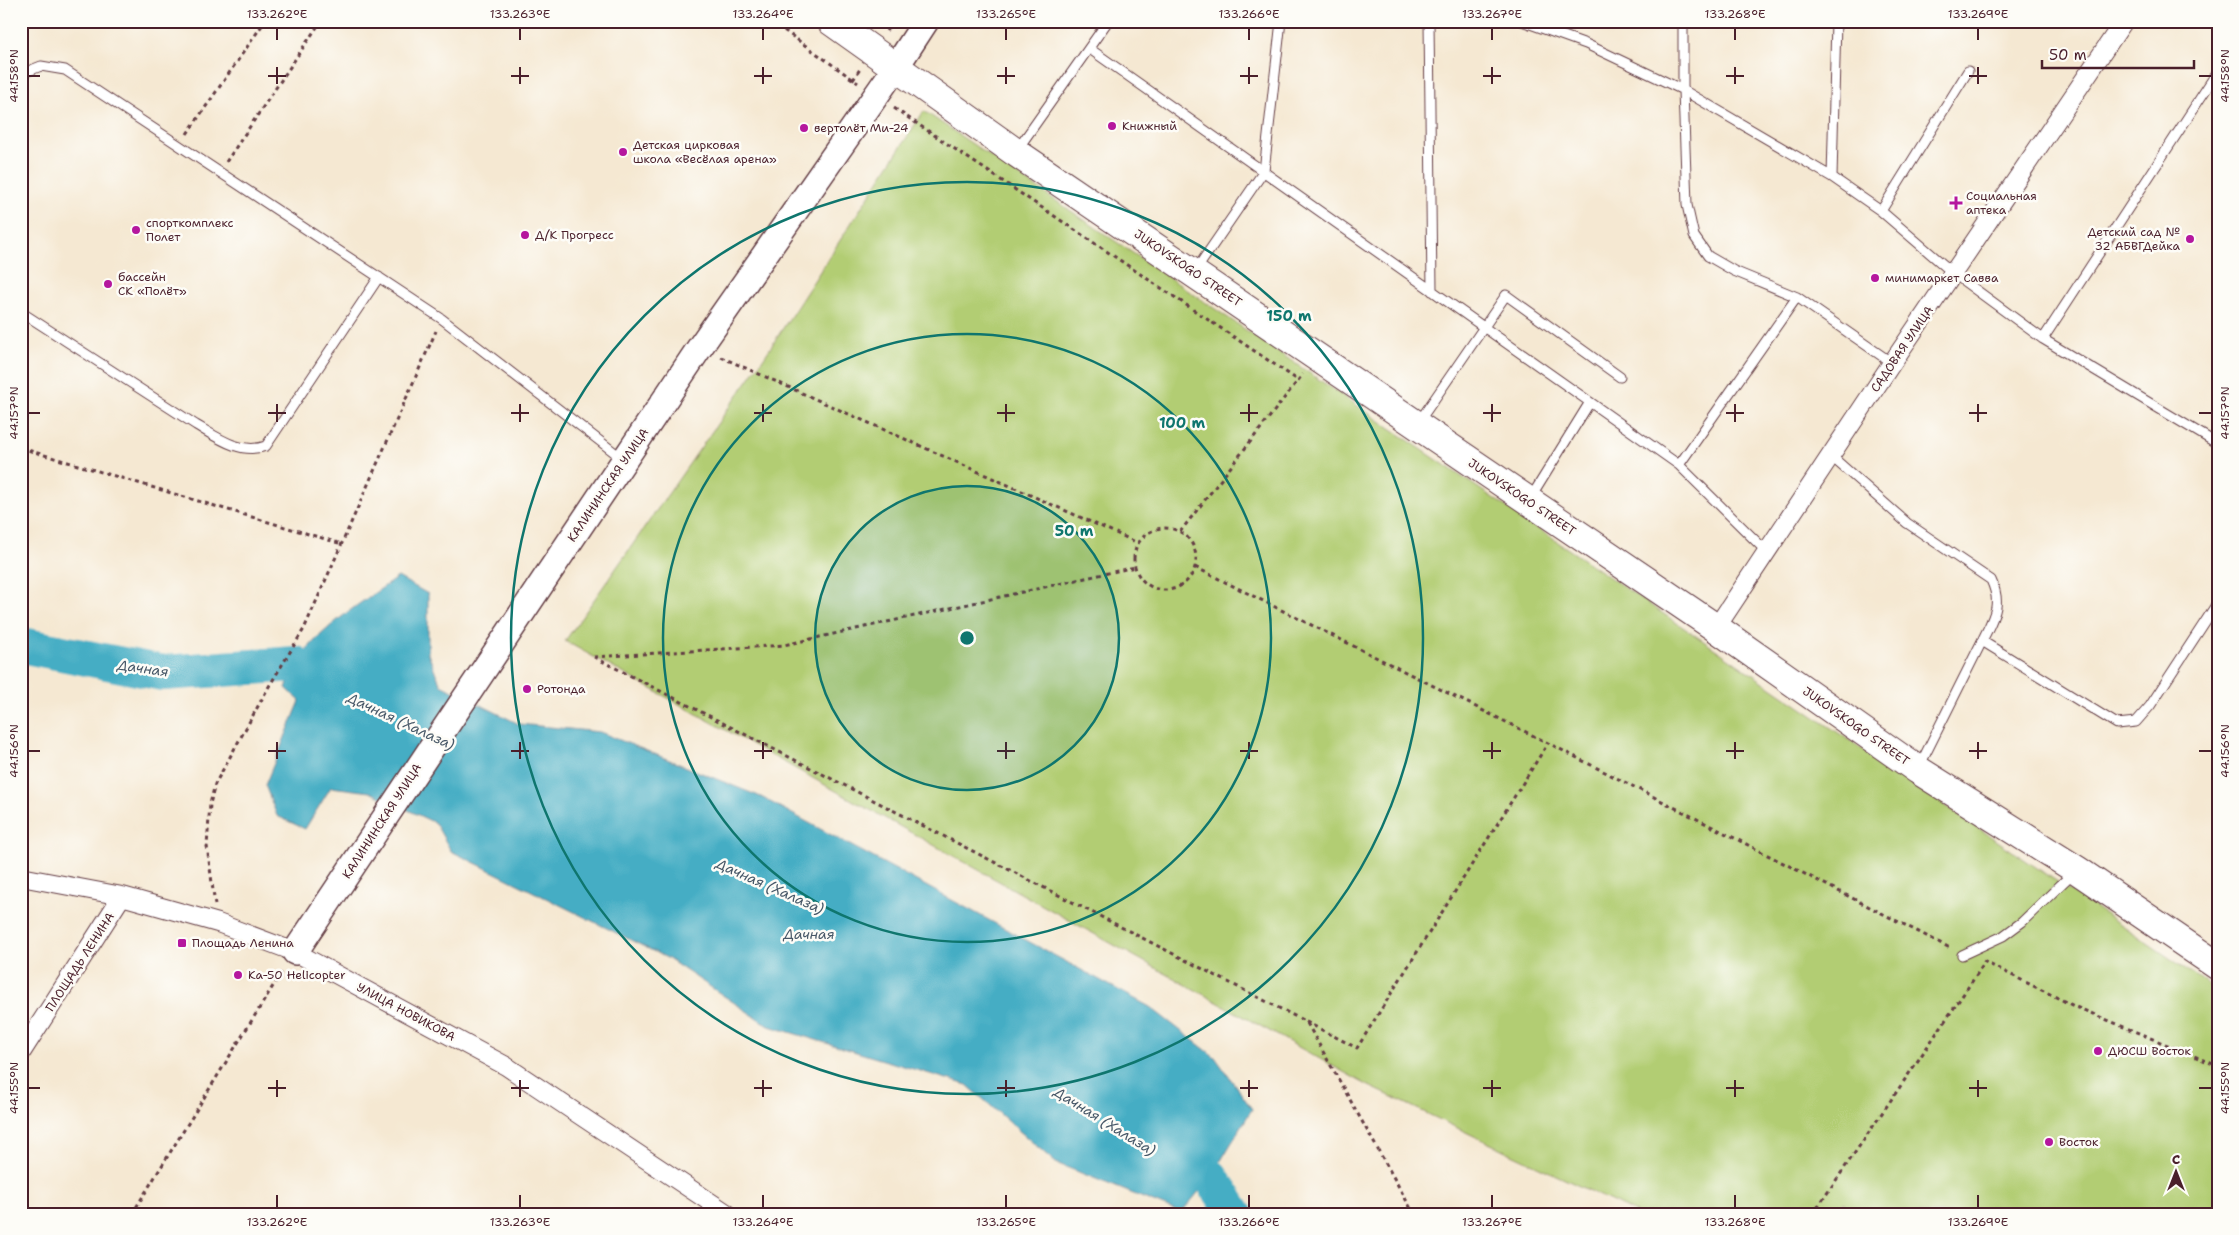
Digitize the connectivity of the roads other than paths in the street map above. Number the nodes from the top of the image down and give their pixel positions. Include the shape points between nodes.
1 (831, 21) edge
2 (926, 21) edge
3 (1108, 21) edge
4 (1281, 21) edge
5 (1429, 21) edge
6 (1522, 21) edge
7 (1684, 21) edge
8 (1836, 21) edge
9 (2118, 24) edge
10 (1090, 49) junction
11 (896, 67) junction
12 (1968, 71) dead end
13 (2218, 71) edge
14 (21, 74) edge
15 (1683, 90) junction
16 (1015, 152) junction
17 (1264, 171) junction
18 (1832, 177) junction
19 (1881, 211) junction
20 (1194, 272) junction
21 (1953, 273) junction
22 (379, 278) junction
23 (1432, 291) junction
24 (1797, 297) junction
25 (21, 312) edge
26 (1485, 327) junction
27 (2043, 339) junction
28 (1892, 363) junction
29 (1620, 377) dead end
30 (1590, 402) junction
31 (1417, 424) junction
32 (2218, 444) edge
33 (1831, 456) junction
34 (625, 460) junction
35 (1679, 465) junction
36 (1529, 501) junction
37 (1767, 552) junction
38 (2218, 602) edge
39 (1716, 628) junction
40 (1982, 641) junction
41 (1918, 770) junction
42 (2077, 870) junction
43 (21, 877) edge
44 (122, 896) junction
45 (295, 952) junction
46 (1962, 955) road end
47 (2218, 966) edge
48 (21, 1053) edge
49 (724, 1212) edge

1 - 11 main road, JUKOVSKOGO STREET
2 - 11 street, КАЛИНИНСКАЯ УЛИЦА
3 - 10 lane
4 - 17 lane
5 - 23 lane
6 - 15 lane via 1586,44
7 - 15 lane
8 - 18 lane
9 - 21 street, САДОВАЯ УЛИЦА
10 - 16 lane
10 - 17 lane
11 - 16 main road, JUKOVSKOGO STREET
11 - 34 street, КАЛИНИНСКАЯ УЛИЦА
12 - 19 lane
13 - 27 lane
14 - 22 lane via 42,66 65,70
15 - 18 lane
15 - 24 lane via 1687,205 1694,236 1708,256 1734,271
16 - 20 main road, JUKOVSKOGO STREET
17 - 20 lane
17 - 23 lane
18 - 19 lane
19 - 21 lane
20 - 31 main road, JUKOVSKOGO STREET
21 - 27 lane
21 - 28 street, САДОВАЯ УЛИЦА
22 - 25 lane via 266,446 256,449 225,442
22 - 34 lane via 442,319
23 - 26 lane
24 - 28 lane
24 - 35 lane
26 - 29 lane via 1506,295
26 - 30 lane
26 - 31 lane
27 - 32 lane
28 - 33 street, САДОВАЯ УЛИЦА
30 - 35 lane
30 - 36 lane
31 - 36 main road, JUKOVSKOGO STREET
33 - 37 street, САДОВАЯ УЛИЦА
33 - 40 lane via 1907,522 1991,580 1997,593 1997,608
34 - 45 street, КАЛИНИНСКАЯ УЛИЦА
35 - 37 lane
36 - 39 main road, JUKOVSKOGO STREET
37 - 39 street, САДОВАЯ УЛИЦА
38 - 40 lane via 2150,706 2136,722 2117,724
39 - 41 main road, JUKOVSKOGO STREET
40 - 41 lane
41 - 42 main road, JUKOVSKOGO STREET
42 - 46 lane via 2009,932
42 - 47 main road, JUKOVSKOGO STREET
43 - 44 street, УЛИЦА НОВИКОВА
44 - 45 street, УЛИЦА НОВИКОВА via 218,923
44 - 48 street, ПЛОЩАДЬ ЛЕНИНА
45 - 49 street, УЛИЦА НОВИКОВА via 506,1066

